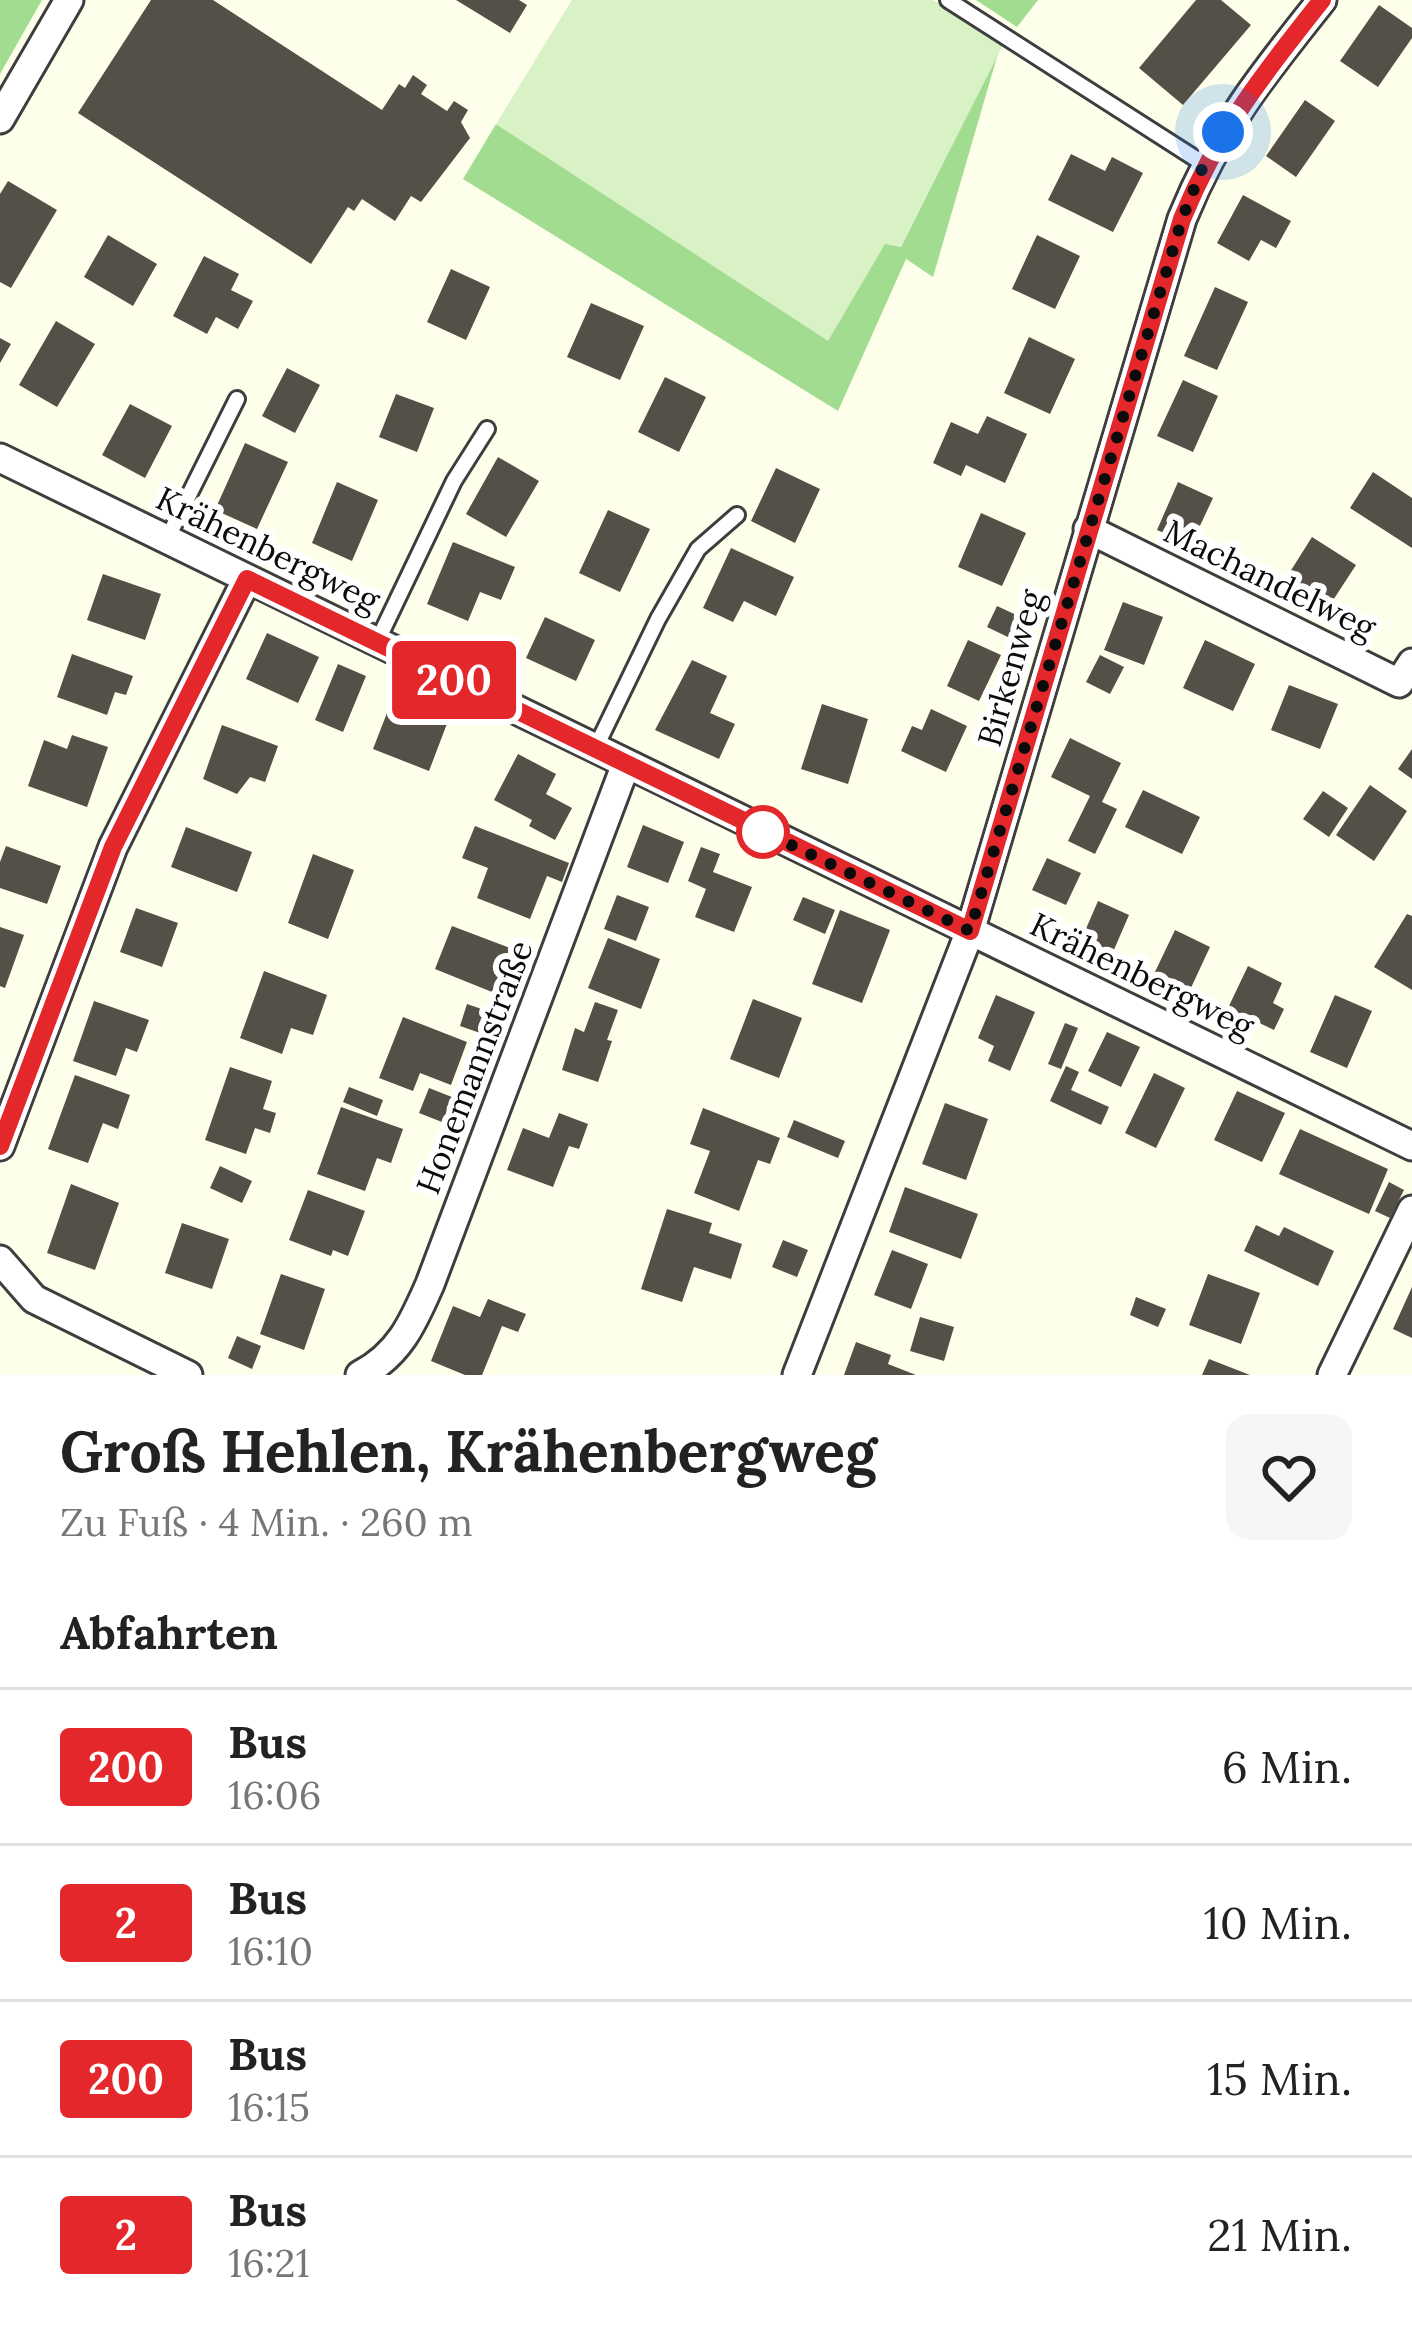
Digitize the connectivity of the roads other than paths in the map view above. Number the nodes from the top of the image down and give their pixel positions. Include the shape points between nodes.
1 (69, 0) edge
2 (948, 0) edge
3 (1322, 0) edge
4 (0, 119) edge
5 (1204, 164) junction
6 (237, 399) dead end
7 (487, 429) dead end
8 (0, 458) edge
9 (736, 515) dead end
10 (1088, 530) junction
11 (166, 540) junction
12 (247, 579) junction
13 (377, 642) junction
14 (1412, 663) edge
15 (596, 749) junction
16 (626, 764) junction
17 (970, 931) junction
18 (0, 1146) edge
19 (1412, 1146) edge
20 (1412, 1210) edge
21 (0, 1260) edge
22 (188, 1375) edge
23 (360, 1375) edge
24 (797, 1375) edge
25 (1332, 1375) edge

1 - 4 street
2 - 5 lane
3 - 5 street, Birkenweg via 1241,101
5 - 10 street, Birkenweg
6 - 11 lane
7 - 13 lane
8 - 11 street, Krähenbergweg
9 - 15 lane via 698,549
10 - 14 street, Machandelweg via 1399,682
10 - 17 street, Birkenweg
11 - 12 street, Krähenbergweg
12 - 13 street, Krähenbergweg
12 - 18 street via 113,847
13 - 15 street, Krähenbergweg
15 - 16 street, Krähenbergweg
16 - 17 street, Krähenbergweg
16 - 23 street, Honemannstraße via 430,1284 407,1336
17 - 19 street, Krähenbergweg
17 - 24 street, Birkenweg
20 - 25 street
21 - 22 street via 34,1299

